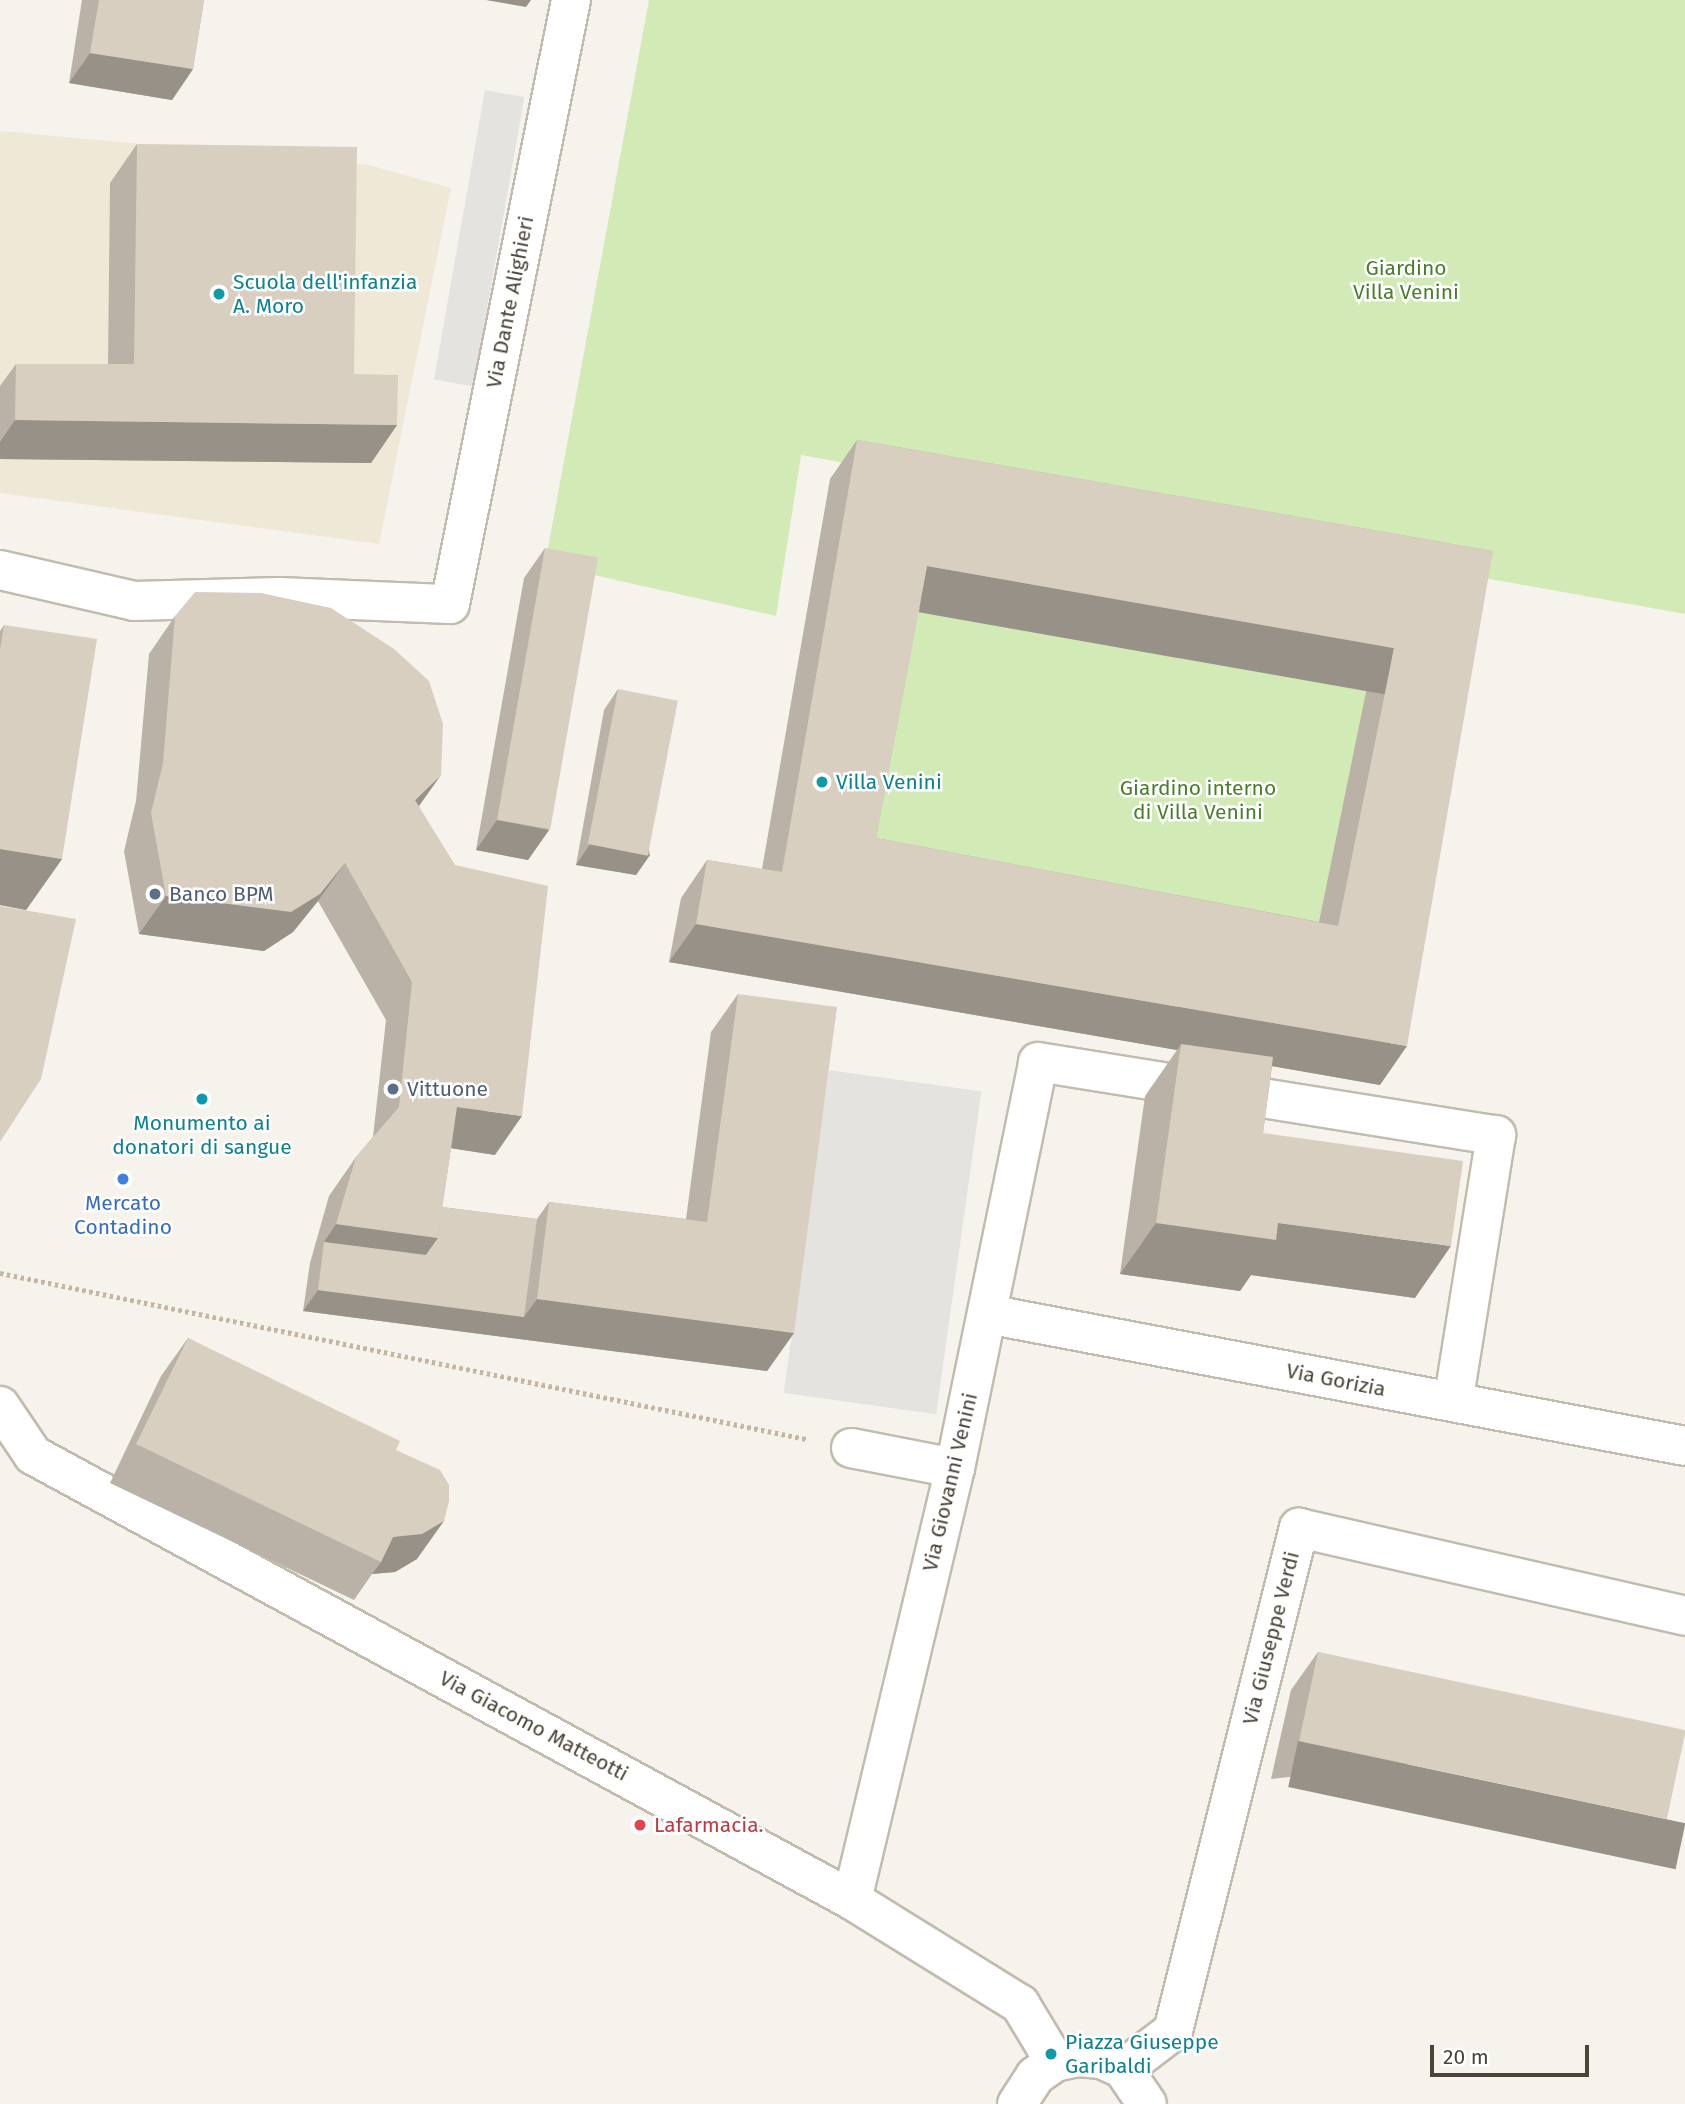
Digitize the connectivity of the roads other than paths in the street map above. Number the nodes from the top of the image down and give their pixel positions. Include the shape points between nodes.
1 (571, 0) edge
2 (0, 570) edge
3 (987, 1314) junction
4 (1453, 1402) junction
5 (0, 1406) edge
6 (1685, 1446) edge
7 (851, 1448) road end
8 (955, 1468) junction
9 (1685, 1616) edge
10 (852, 1900) junction
11 (1055, 2062) junction
12 (1122, 2069) junction
13 (1017, 2104) edge
14 (1147, 2104) edge

1 - 2 street, Via Dante Alighieri via 450,604 281,597 134,601
3 - 4 street, Via Gorizia
3 - 4 street, Via Giovanni Venini via 1038,1062 1496,1135
3 - 8 street, Via Giovanni Venini
4 - 6 street, Via Gorizia
5 - 10 street, Via Giacomo Matteotti via 33,1455
7 - 8 street
8 - 10 street, Via Giovanni Venini
9 - 12 street, Via Giuseppe Verdi via 1299,1528 1173,2031
10 - 11 street, Via Giacomo Matteotti via 1020,2004
11 - 12 street via 1078,2056 1101,2059
11 - 13 street via 1035,2076
12 - 14 street

